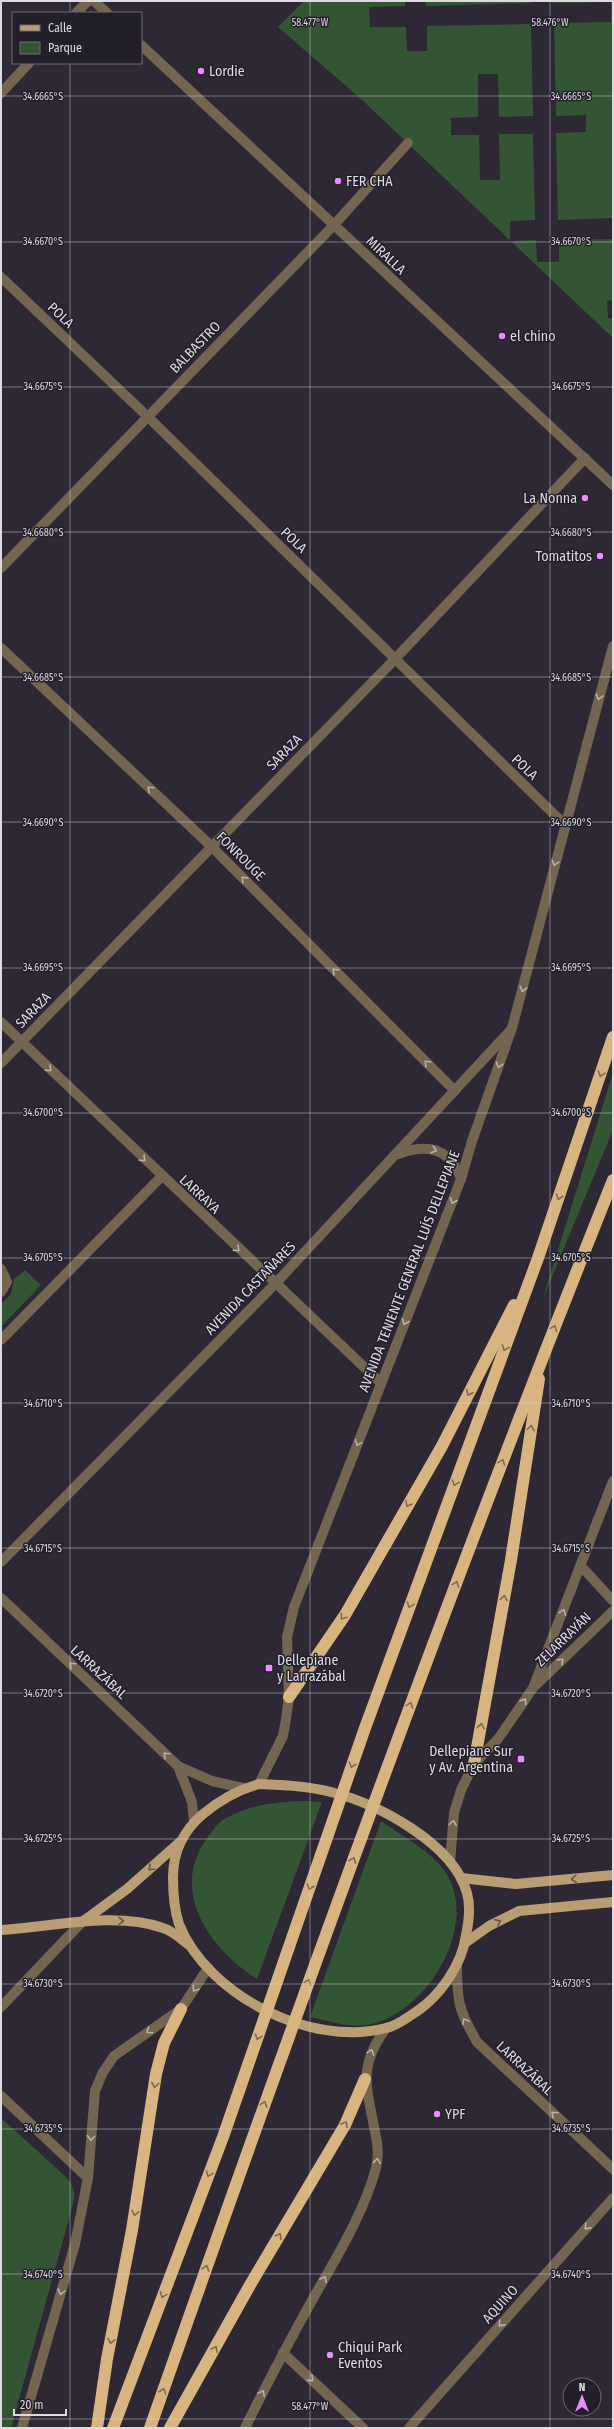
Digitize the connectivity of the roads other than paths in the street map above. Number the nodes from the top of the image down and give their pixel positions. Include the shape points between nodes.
1 (88, 1) edge
2 (94, 1) edge
3 (77, 12) edge
4 (105, 12) edge
5 (142, 46) edge
6 (28, 64) edge
7 (1, 92) edge
8 (408, 143) dead end
9 (333, 226) junction
10 (1, 277) edge
11 (147, 416) junction
12 (585, 458) junction
13 (613, 485) edge
14 (1, 568) edge
15 (613, 646) edge
16 (1, 648) edge
17 (395, 659) junction
18 (565, 825) junction
19 (211, 846) junction
20 (1, 1022) edge
21 (512, 1028) junction
22 (613, 1037) edge
23 (21, 1042) junction
24 (1, 1063) edge
25 (455, 1091) junction
26 (396, 1154) junction
27 (161, 1177) junction
28 (461, 1180) junction
29 (613, 1180) edge
30 (538, 1258) junction
31 (1, 1269) edge
32 (275, 1284) junction
33 (1, 1292) edge
34 (1, 1340) edge
35 (543, 1355) junction
36 (381, 1383) junction
37 (613, 1481) edge
38 (1, 1562) edge
39 (581, 1566) junction
40 (1, 1598) edge
41 (613, 1601) edge
42 (613, 1611) edge
43 (533, 1688) junction
44 (289, 1698) junction
45 (474, 1764) junction
46 (178, 1766) junction
47 (259, 1784) junction
48 (243, 1788) junction
49 (194, 1821) junction
50 (180, 1842) junction
51 (450, 1862) junction
52 (613, 1875) edge
53 (462, 1878) junction
54 (613, 1902) edge
55 (82, 1922) junction
56 (1, 1930) edge
57 (465, 1943) junction
58 (192, 1948) junction
59 (457, 1966) junction
60 (208, 1968) junction
61 (1, 2007) edge
62 (181, 2009) junction
63 (386, 2028) junction
64 (365, 2079) junction
65 (1, 2096) edge
66 (613, 2169) edge
67 (88, 2178) junction
68 (613, 2198) edge
69 (282, 2353) junction
70 (22, 2428) edge
71 (97, 2428) edge
72 (113, 2428) edge
73 (150, 2428) edge
74 (170, 2428) edge
75 (245, 2428) edge
76 (363, 2428) edge
77 (409, 2428) edge

1 - 3 street
2 - 4 street
5 - 9 street, MIRALLA
6 - 7 street
8 - 9 street, BALBASTRO
9 - 11 street, BALBASTRO
9 - 12 street, MIRALLA
10 - 11 street, POLA
11 - 14 street, BALBASTRO
11 - 17 street, POLA
12 - 13 street, MIRALLA
12 - 17 street, SARAZA
15 -> 18 street, AVENIDA TENIENTE GENERAL LUÍS DELLEPIANE
19 -> 16 street, FONROUGE
17 - 18 street, POLA
17 - 19 street, SARAZA
18 -> 21 street, AVENIDA TENIENTE GENERAL LUÍS DELLEPIANE
19 - 23 street, SARAZA
25 -> 19 street, FONROUGE
20 - 23 street, LARRAYA
21 - 25 street, AVENIDA CASTAÑARES
21 -> 28 street, AVENIDA TENIENTE GENERAL LUÍS DELLEPIANE
22 -> 30 highway
23 - 24 street, SARAZA
23 -> 27 street, LARRAYA
25 - 26 street, AVENIDA CASTAÑARES
26 -> 28 street via 424,1148 437,1150 457,1167
26 - 32 street, AVENIDA CASTAÑARES
27 -> 32 street, LARRAYA
27 - 34 street
28 -> 36 street, AVENIDA TENIENTE GENERAL LUÍS DELLEPIANE
35 -> 29 highway
30 -> 44 highway via 442,1446 345,1615
30 -> 72 highway via 365,1728 223,2137
31 - 33 street via 7,1282
32 - 36 street, LARRAYA
32 - 38 street, AVENIDA CASTAÑARES
45 -> 35 highway
73 -> 35 highway via 250,2141 396,1742
36 -> 44 street, AVENIDA TENIENTE GENERAL LUÍS DELLEPIANE via 294,1608 287,1637
37 - 39 street
39 - 41 street
43 -> 39 street
46 -> 40 street, LARRAZÁBAL
43 -> 42 street, ZELARRAYÁN
45 -> 43 street via 498,1739
44 - 47 street, AVENIDA TENIENTE GENERAL LUÍS DELLEPIANE via 282,1736
51 -> 45 street via 454,1813 461,1790
46 - 48 street, LARRAZÁBAL via 212,1781
46 - 49 street, LARRAZÁBAL via 190,1796
47 - 48 main road
47 - 51 main road via 297,1785 331,1792 364,1803 396,1819
48 - 49 main road via 219,1801
49 - 50 main road
50 -> 55 main road via 127,1889
50 - 58 main road via 173,1869 173,1896 179,1923
51 - 53 main road
52 -> 53 main road via 516,1884
53 - 57 main road via 468,1894 470,1913
57 -> 54 main road via 489,1926 519,1911
55 - 56 main road
55 -> 58 main road via 121,1921 150,1924 164,1928
55 - 61 street
57 - 59 main road
58 - 60 main road
59 - 63 main road via 440,1989 419,2010
66 -> 59 street, LARRAZÁBAL via 477,2042 462,2017 457,1993
60 -> 62 street
60 - 63 main road via 243,1997 269,2012 297,2023 326,2030 355,2032
62 -> 67 street via 114,2056 103,2072 95,2091 92,2110
62 -> 71 highway via 164,2043 156,2074
64 -> 63 street via 375,2043
69 -> 64 street via 338,2254 370,2188 377,2166 378,2147
74 -> 64 highway via 250,2285 345,2125
65 - 67 street
67 -> 70 street via 75,2244
68 -> 77 street, AQUINO
75 -> 69 street
69 -> 76 street

